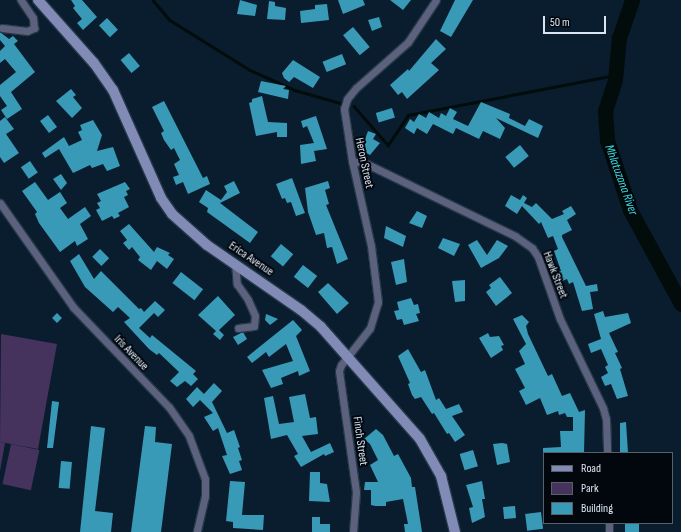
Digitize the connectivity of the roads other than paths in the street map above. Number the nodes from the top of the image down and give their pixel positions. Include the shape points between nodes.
1 (21, 0) edge
2 (38, 0) edge
3 (436, 0) edge
4 (2, 28) dead end
5 (352, 160) junction
6 (0, 203) edge
7 (235, 263) junction
8 (238, 328) dead end
9 (348, 356) junction
10 (607, 452) edge
11 (197, 532) edge
12 (353, 532) edge
13 (455, 532) edge

1 - 4 street via 33,18 34,28 27,31
2 - 7 street, Erica Avenue via 94,63 113,90 158,192 172,214 186,228
3 - 5 street, Heron Street via 408,42 347,99 344,120
5 - 9 street, Heron Street via 371,246 378,302 370,328
5 - 10 street, Hawk Street via 374,167 515,236 532,248 538,257 560,319 603,408
6 - 11 street, Iris Avenue via 73,307 169,408 189,436 205,479 205,496
7 - 8 street via 236,284 248,300 255,316 254,326
7 - 9 street, Erica Avenue via 301,310
9 - 12 street, Finch Street via 339,371 356,492
9 - 13 street, Erica Avenue via 428,451 441,476

